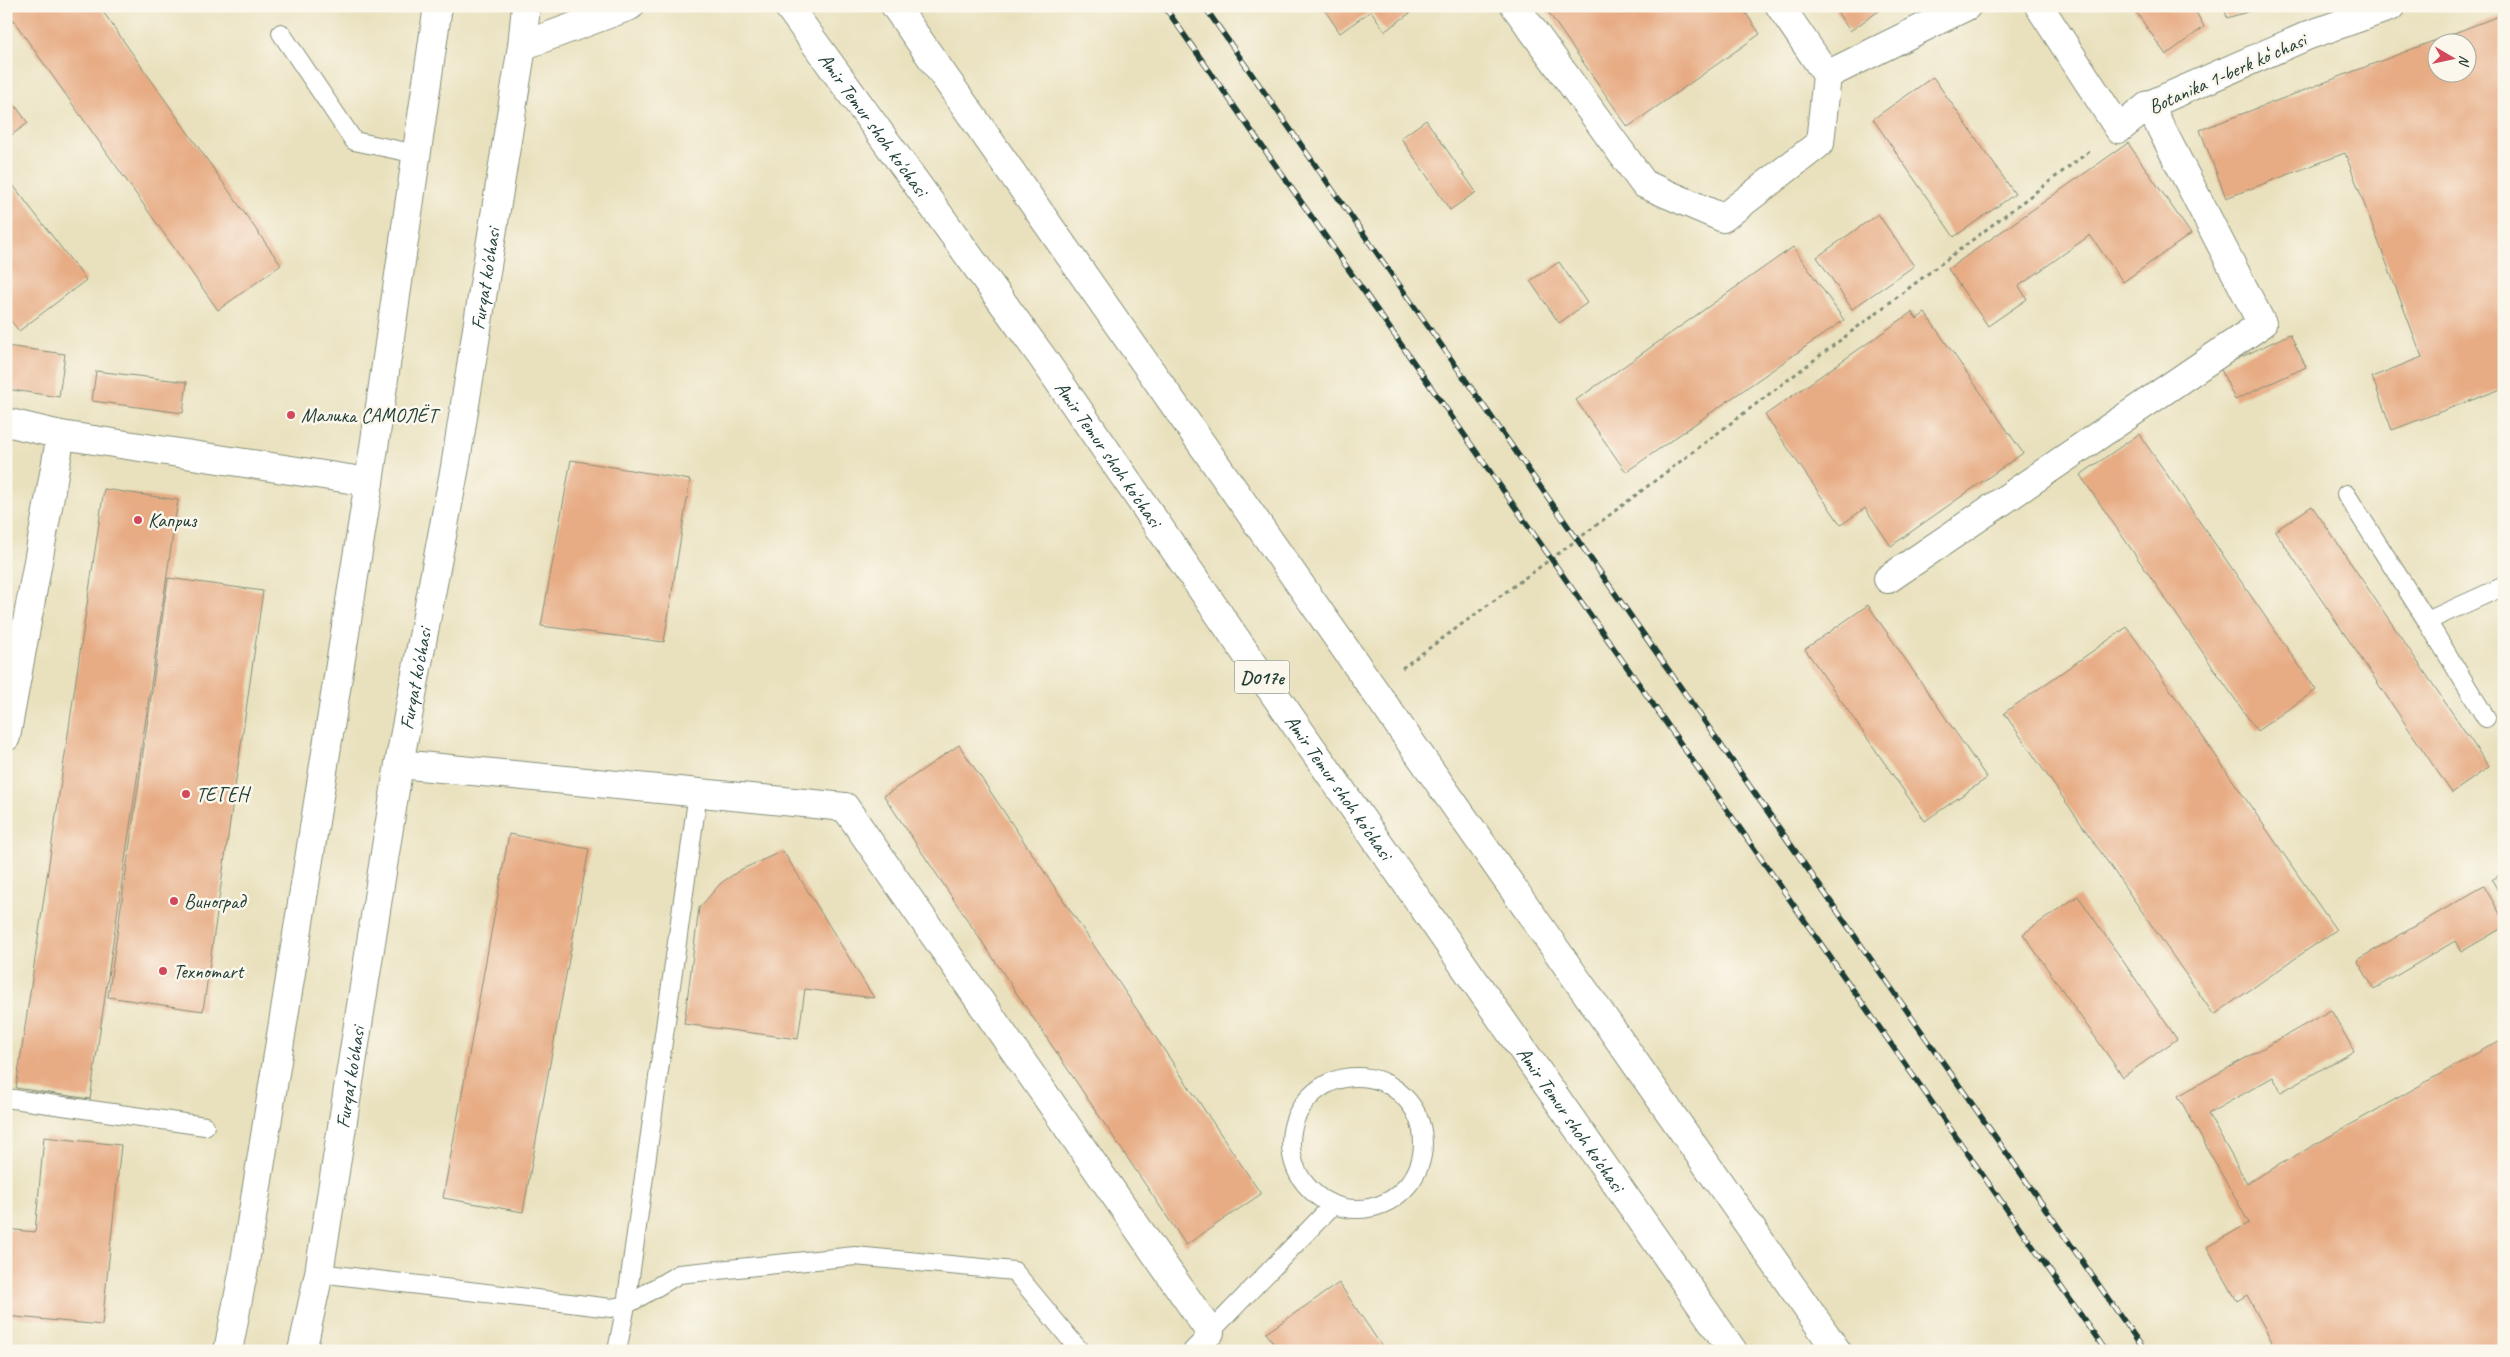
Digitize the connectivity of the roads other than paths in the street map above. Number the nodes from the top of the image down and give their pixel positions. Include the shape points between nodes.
1 (438, 6) edge
2 (526, 6) edge
3 (630, 6) edge
4 (788, 6) edge
5 (895, 6) edge
6 (1516, 6) edge
7 (1780, 6) edge
8 (1966, 6) edge
9 (2039, 6) edge
10 (2392, 6) edge
11 (281, 33) dead end
12 (522, 46) junction
13 (1826, 74) junction
14 (2149, 105) junction
15 (417, 154) junction
16 (6, 422) edge
17 (61, 436) junction
18 (369, 482) junction
19 (2346, 494) dead end
20 (1888, 579) dead end
21 (2504, 586) edge
22 (2427, 621) junction
23 (9, 699) edge
24 (2486, 718) dead end
25 (6, 737) edge
26 (398, 764) junction
27 (698, 793) junction
28 (6, 1098) edge
29 (205, 1126) dead end
30 (1332, 1206) junction
31 (319, 1273) junction
32 (626, 1306) junction
33 (1201, 1341) edge
34 (228, 1351) edge
35 (302, 1351) edge
36 (617, 1351) edge
37 (1080, 1351) edge
38 (1732, 1351) edge
39 (1837, 1351) edge

1 - 15 main road
2 - 12 main road, Furqat ko'chasi
3 - 12 main road
4 - 38 main road, Amir Temur shoh ko'chasi / D017e via 1042,356
5 - 39 main road
6 - 13 main road via 1644,184 1722,218 1820,143
7 - 13 main road
8 - 13 main road
9 - 14 main road, Botanika 1-berk koʻchasi via 2119,128
10 - 14 main road, Botanika 1-berk koʻchasi via 2309,35
11 - 15 lane via 354,142
12 - 26 main road, Furqat ko'chasi via 455,467
14 - 20 main road via 2262,324
15 - 18 main road
16 - 17 main road
17 - 18 main road
17 - 23 main road
18 - 34 main road via 246,1258
19 - 22 lane
21 - 22 lane
22 - 24 lane
23 - 25 main road
26 - 27 main road
26 - 31 main road, Furqat ko'chasi
27 - 32 lane
27 - 33 main road via 845,807
28 - 29 lane
30 - 30 lane via 1354,1210 1377,1208 1396,1198 1411,1183 1421,1164 1424,1142 1417,1115 1395,1088 1376,1079 1354,1076 1333,1081 1313,1092 1299,1110 1291,1132 1291,1154 1299,1176 1313,1194
30 - 33 lane
31 - 32 lane via 611,1308
31 - 35 main road, Furqat ko'chasi
32 - 36 lane
32 - 37 lane via 679,1274 855,1256 1014,1271

